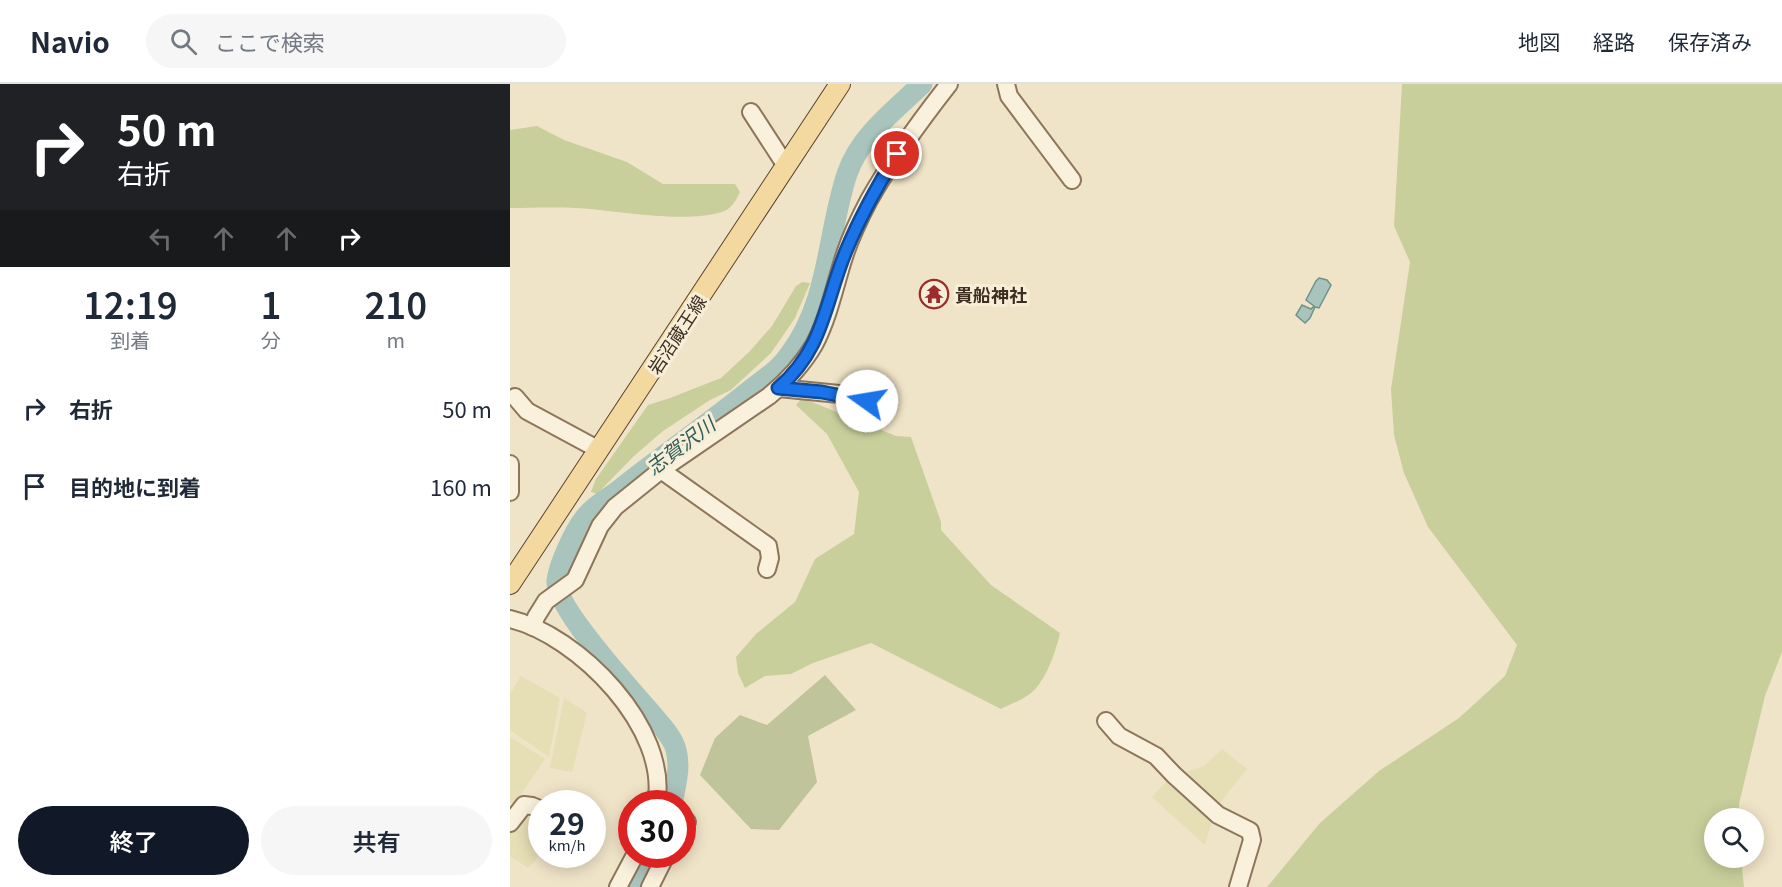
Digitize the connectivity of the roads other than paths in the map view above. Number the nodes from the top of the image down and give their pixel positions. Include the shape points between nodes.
1 (840, 84) edge
2 (949, 84) edge
3 (1006, 84) edge
4 (751, 112) dead end
5 (786, 166) junction
6 (1072, 180) dead end
7 (778, 388) junction
8 (515, 397) dead end
9 (867, 401) dead end
10 (598, 452) junction
11 (510, 464) edge
12 (662, 470) junction
13 (510, 492) edge
14 (767, 569) dead end
15 (510, 584) edge
16 (510, 619) edge
17 (534, 627) junction
18 (1106, 721) dead end
19 (658, 790) edge
20 (528, 806) edge
21 (510, 823) edge
22 (628, 868) edge
23 (660, 868) edge
24 (618, 887) edge
25 (650, 887) edge
26 (1238, 887) edge

1 - 5 main road, 岩沼蔵王線
2 - 7 street via 911,134 869,201 845,252 813,345
3 - 6 street via 1009,96
4 - 5 street
5 - 10 main road, 岩沼蔵王線
7 - 9 street via 828,392
7 - 12 street
8 - 10 street via 527,411
10 - 15 main road, 岩沼蔵王線
11 - 13 street
12 - 14 street via 768,546
12 - 17 street via 608,515 575,580 540,608
16 - 17 street
17 - 19 street via 596,669 625,702 651,747
18 - 26 street via 1119,736 1156,756 1218,815 1250,831 1252,840
20 - 21 street via 524,805
22 - 24 street
23 - 25 street

